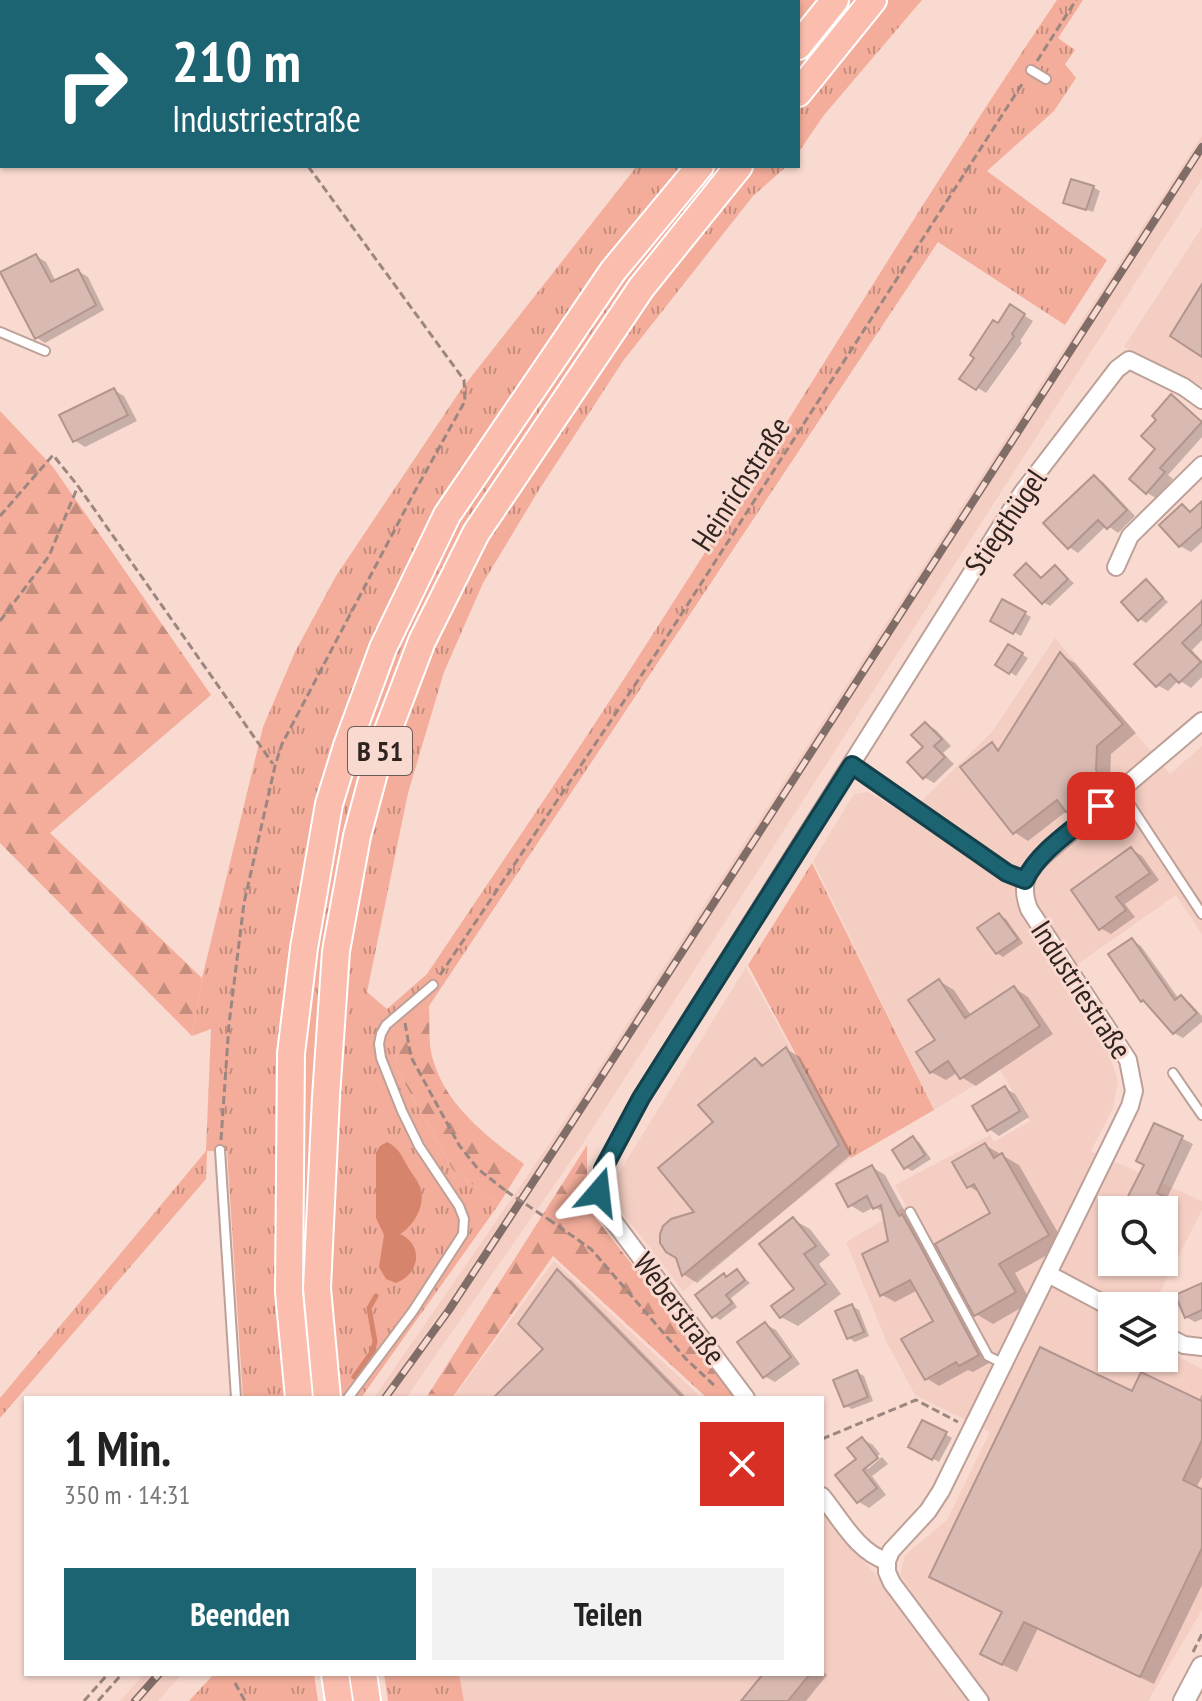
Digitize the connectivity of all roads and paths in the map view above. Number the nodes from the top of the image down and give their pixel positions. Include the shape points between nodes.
1 (835, 0) edge
2 (873, 0) edge
3 (1076, 0) edge
4 (800, 44) edge
5 (1031, 70) junction
6 (1046, 79) dead end
7 (800, 91) edge
8 (309, 168) edge
9 (698, 168) edge
10 (737, 168) edge
11 (0, 332) edge
12 (45, 351) dead end
13 (1202, 400) edge
14 (1202, 465) edge
15 (78, 486) junction
16 (0, 516) edge
17 (1116, 567) dead end
18 (0, 621) edge
19 (1202, 721) edge
20 (852, 765) junction
21 (275, 766) junction
22 (1120, 790) junction
23 (1025, 880) junction
24 (1202, 914) edge
25 (433, 985) joint
26 (403, 1011) junction
27 (1173, 1073) dead end
28 (1202, 1115) edge
29 (220, 1150) joint
30 (910, 1212) dead end
31 (1048, 1274) junction
32 (1098, 1301) edge
33 (1178, 1342) edge
34 (1202, 1347) edge
35 (1004, 1364) junction
36 (718, 1388) dead end
37 (236, 1396) edge
38 (299, 1396) edge
39 (334, 1396) edge
40 (744, 1396) edge
41 (972, 1429) junction
42 (824, 1438) edge
43 (824, 1498) edge
44 (887, 1561) junction
45 (1202, 1667) edge
46 (106, 1676) edge
47 (120, 1676) edge
48 (335, 1676) edge
49 (363, 1676) edge
50 (235, 1683) dead end
51 (84, 1701) edge
52 (98, 1701) edge
53 (245, 1701) edge
54 (339, 1701) edge
55 (367, 1701) edge
56 (980, 1701) edge
57 (1184, 1701) edge

1 - 4 highway
2 - 7 highway
3 - 5 path, Heinrichstraße
5 - 6 lane
5 - 25 path, Heinrichstraße via 659,649
8 - 21 path via 464,380 465,401
9 - 38 highway, B 51 via 613,271 447,515 383,648 347,746 329,804 291,1053 289,1292
10 - 39 highway, B 51 via 641,288 476,533 422,641 379,754 357,836 336,951 317,1288
11 - 12 lane
13 - 20 street, Stiegthügel via 1129,360 1117,369 1022,493
14 - 17 street via 1130,536
15 - 16 path via 53,455
15 - 18 path via 49,556
15 - 21 path
19 - 22 street, Industriestraße
20 - 23 street, Industriestraße via 980,861
20 - 40 street, Weberstraße via 641,1098 603,1169 599,1192 608,1214
21 - 29 path via 244,903
22 - 23 street, Industriestraße via 1030,868
22 - 24 lane
23 - 31 street, Industriestraße via 1029,909 1118,1040 1134,1091
25 - 26 lane
26 - 36 path, bridge via 411,1057 478,1169 591,1249 686,1359
26 - 39 lane via 381,1034 381,1058 419,1146 464,1219 463,1234 410,1309
27 - 28 lane
29 - 37 lane
30 - 35 lane via 988,1356
31 - 32 street
31 - 35 street, Industriestraße
33 - 34 street
35 - 41 street, Industriestraße
41 - 42 path via 916,1400
41 - 44 street, Industriestraße via 941,1491
43 - 44 street via 865,1549
44 - 56 street via 892,1583
45 - 57 street
46 - 51 path
47 - 52 path
48 - 54 highway
49 - 55 highway
50 - 53 path

